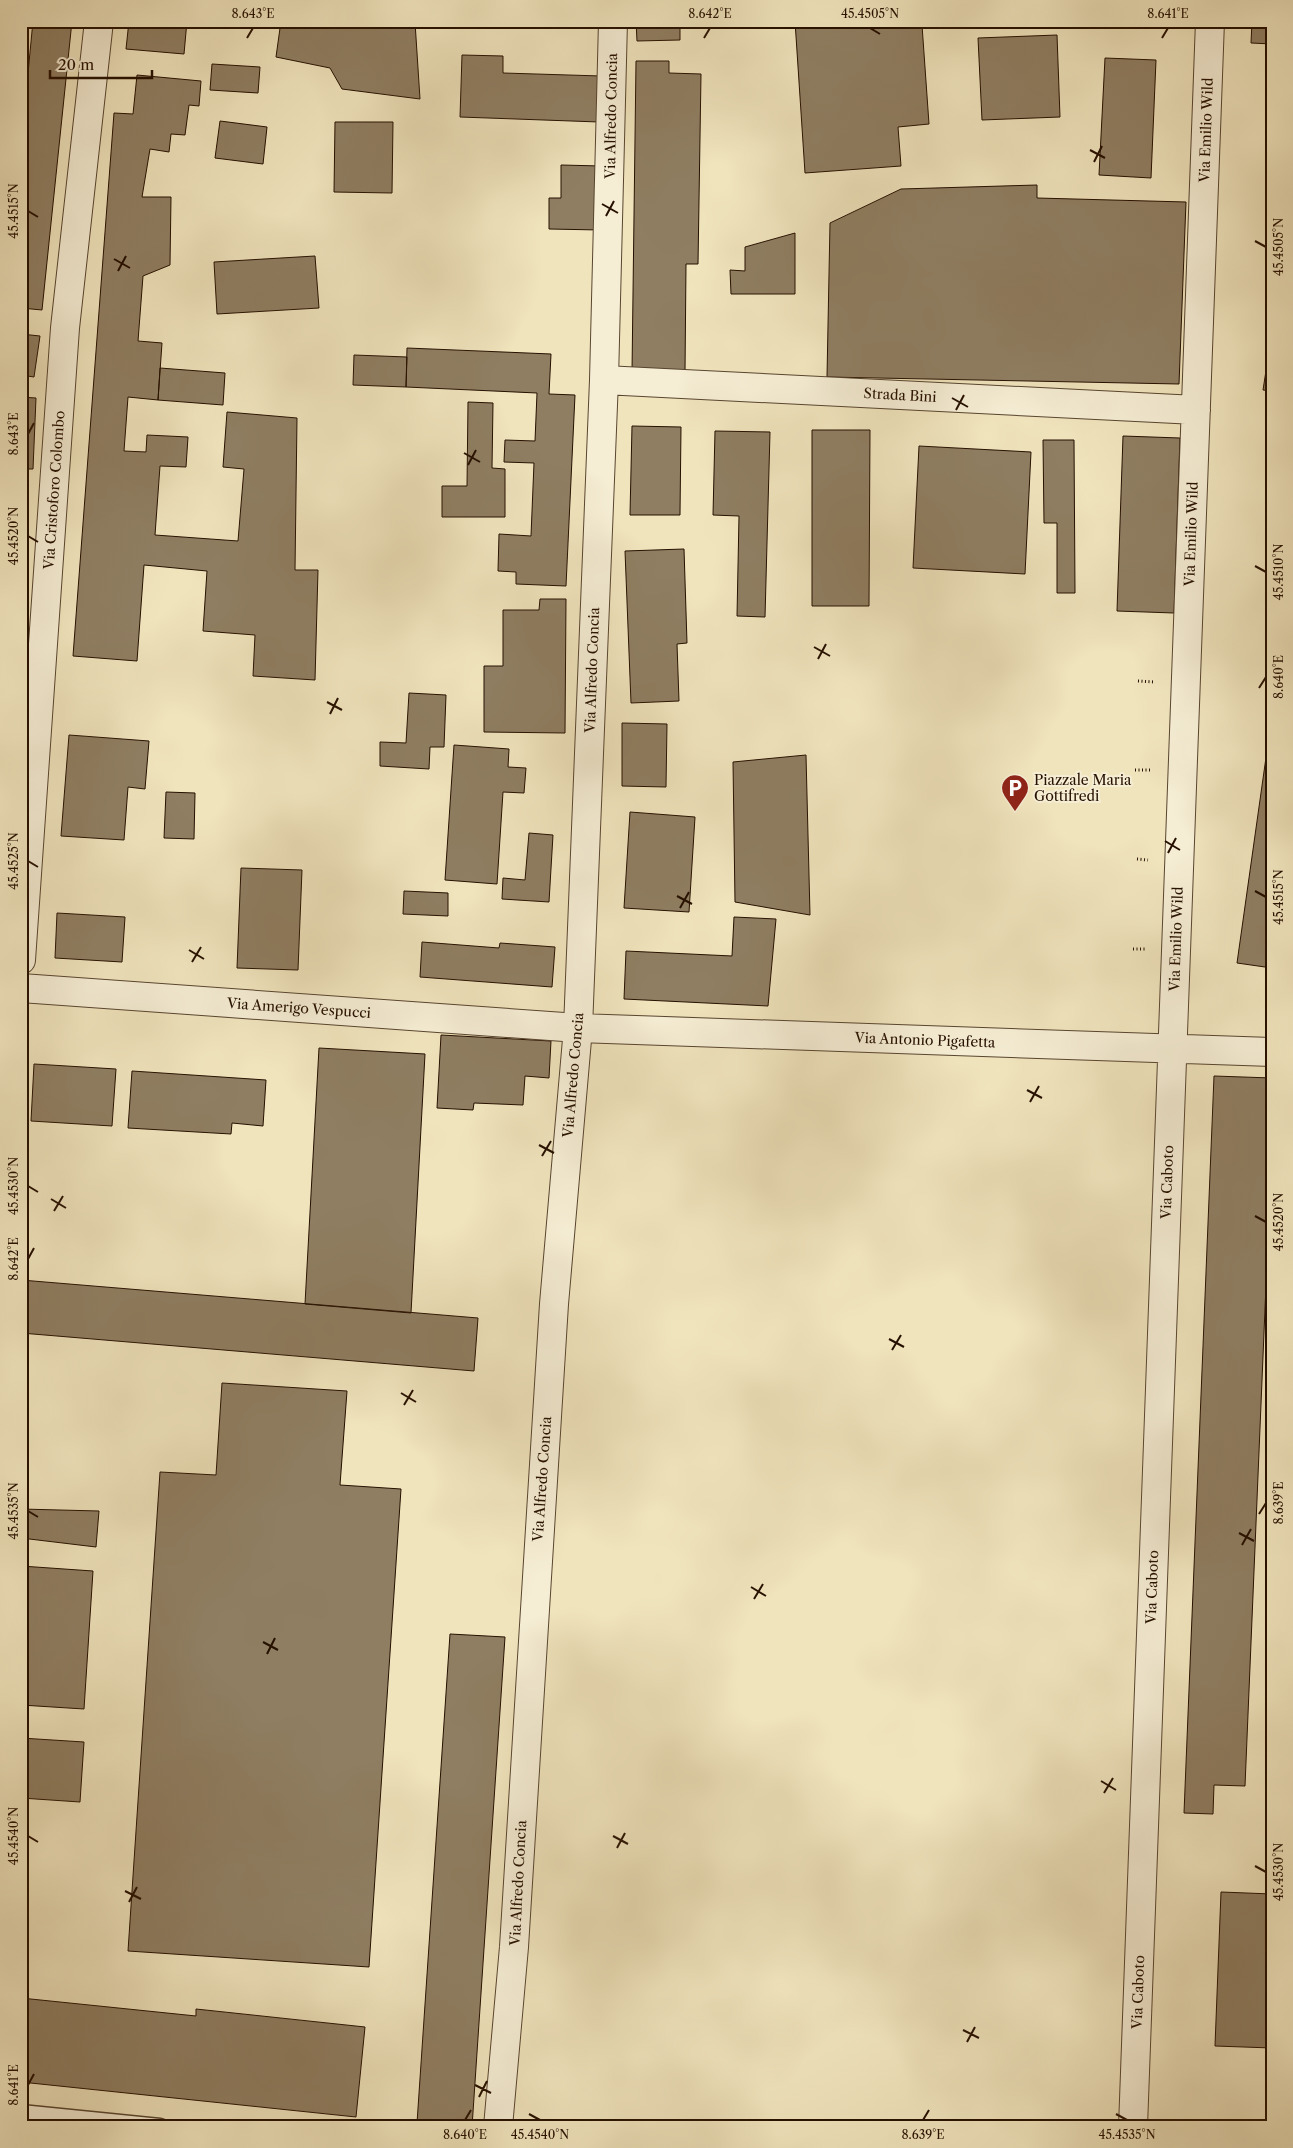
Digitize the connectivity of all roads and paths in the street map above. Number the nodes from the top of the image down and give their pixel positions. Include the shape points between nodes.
1 (99, 21) edge
2 (613, 21) edge
3 (1210, 21) edge
4 (604, 380) junction
5 (1196, 410) junction
6 (21, 960) edge
7 (21, 988) edge
8 (578, 1028) junction
9 (1172, 1048) junction
10 (1272, 1052) edge
11 (21, 2113) edge
12 (160, 2127) edge
13 (498, 2127) edge
14 (1133, 2127) edge

1 - 6 street, Via Cristoforo Colombo via 65,328
2 - 4 street, Via Alfredo Concia
3 - 5 street, Via Emilio Wild
4 - 5 street, Strada Bini
4 - 8 street, Via Alfredo Concia
5 - 9 street, Via Emilio Wild
7 - 8 street, Via Amerigo Vespucci
8 - 9 street, Via Antonio Pigafetta
8 - 13 street, Via Alfredo Concia via 554,1304 514,1947
9 - 10 street, Via Antonio Pigafetta
9 - 14 street, Via Caboto
11 - 12 lane

